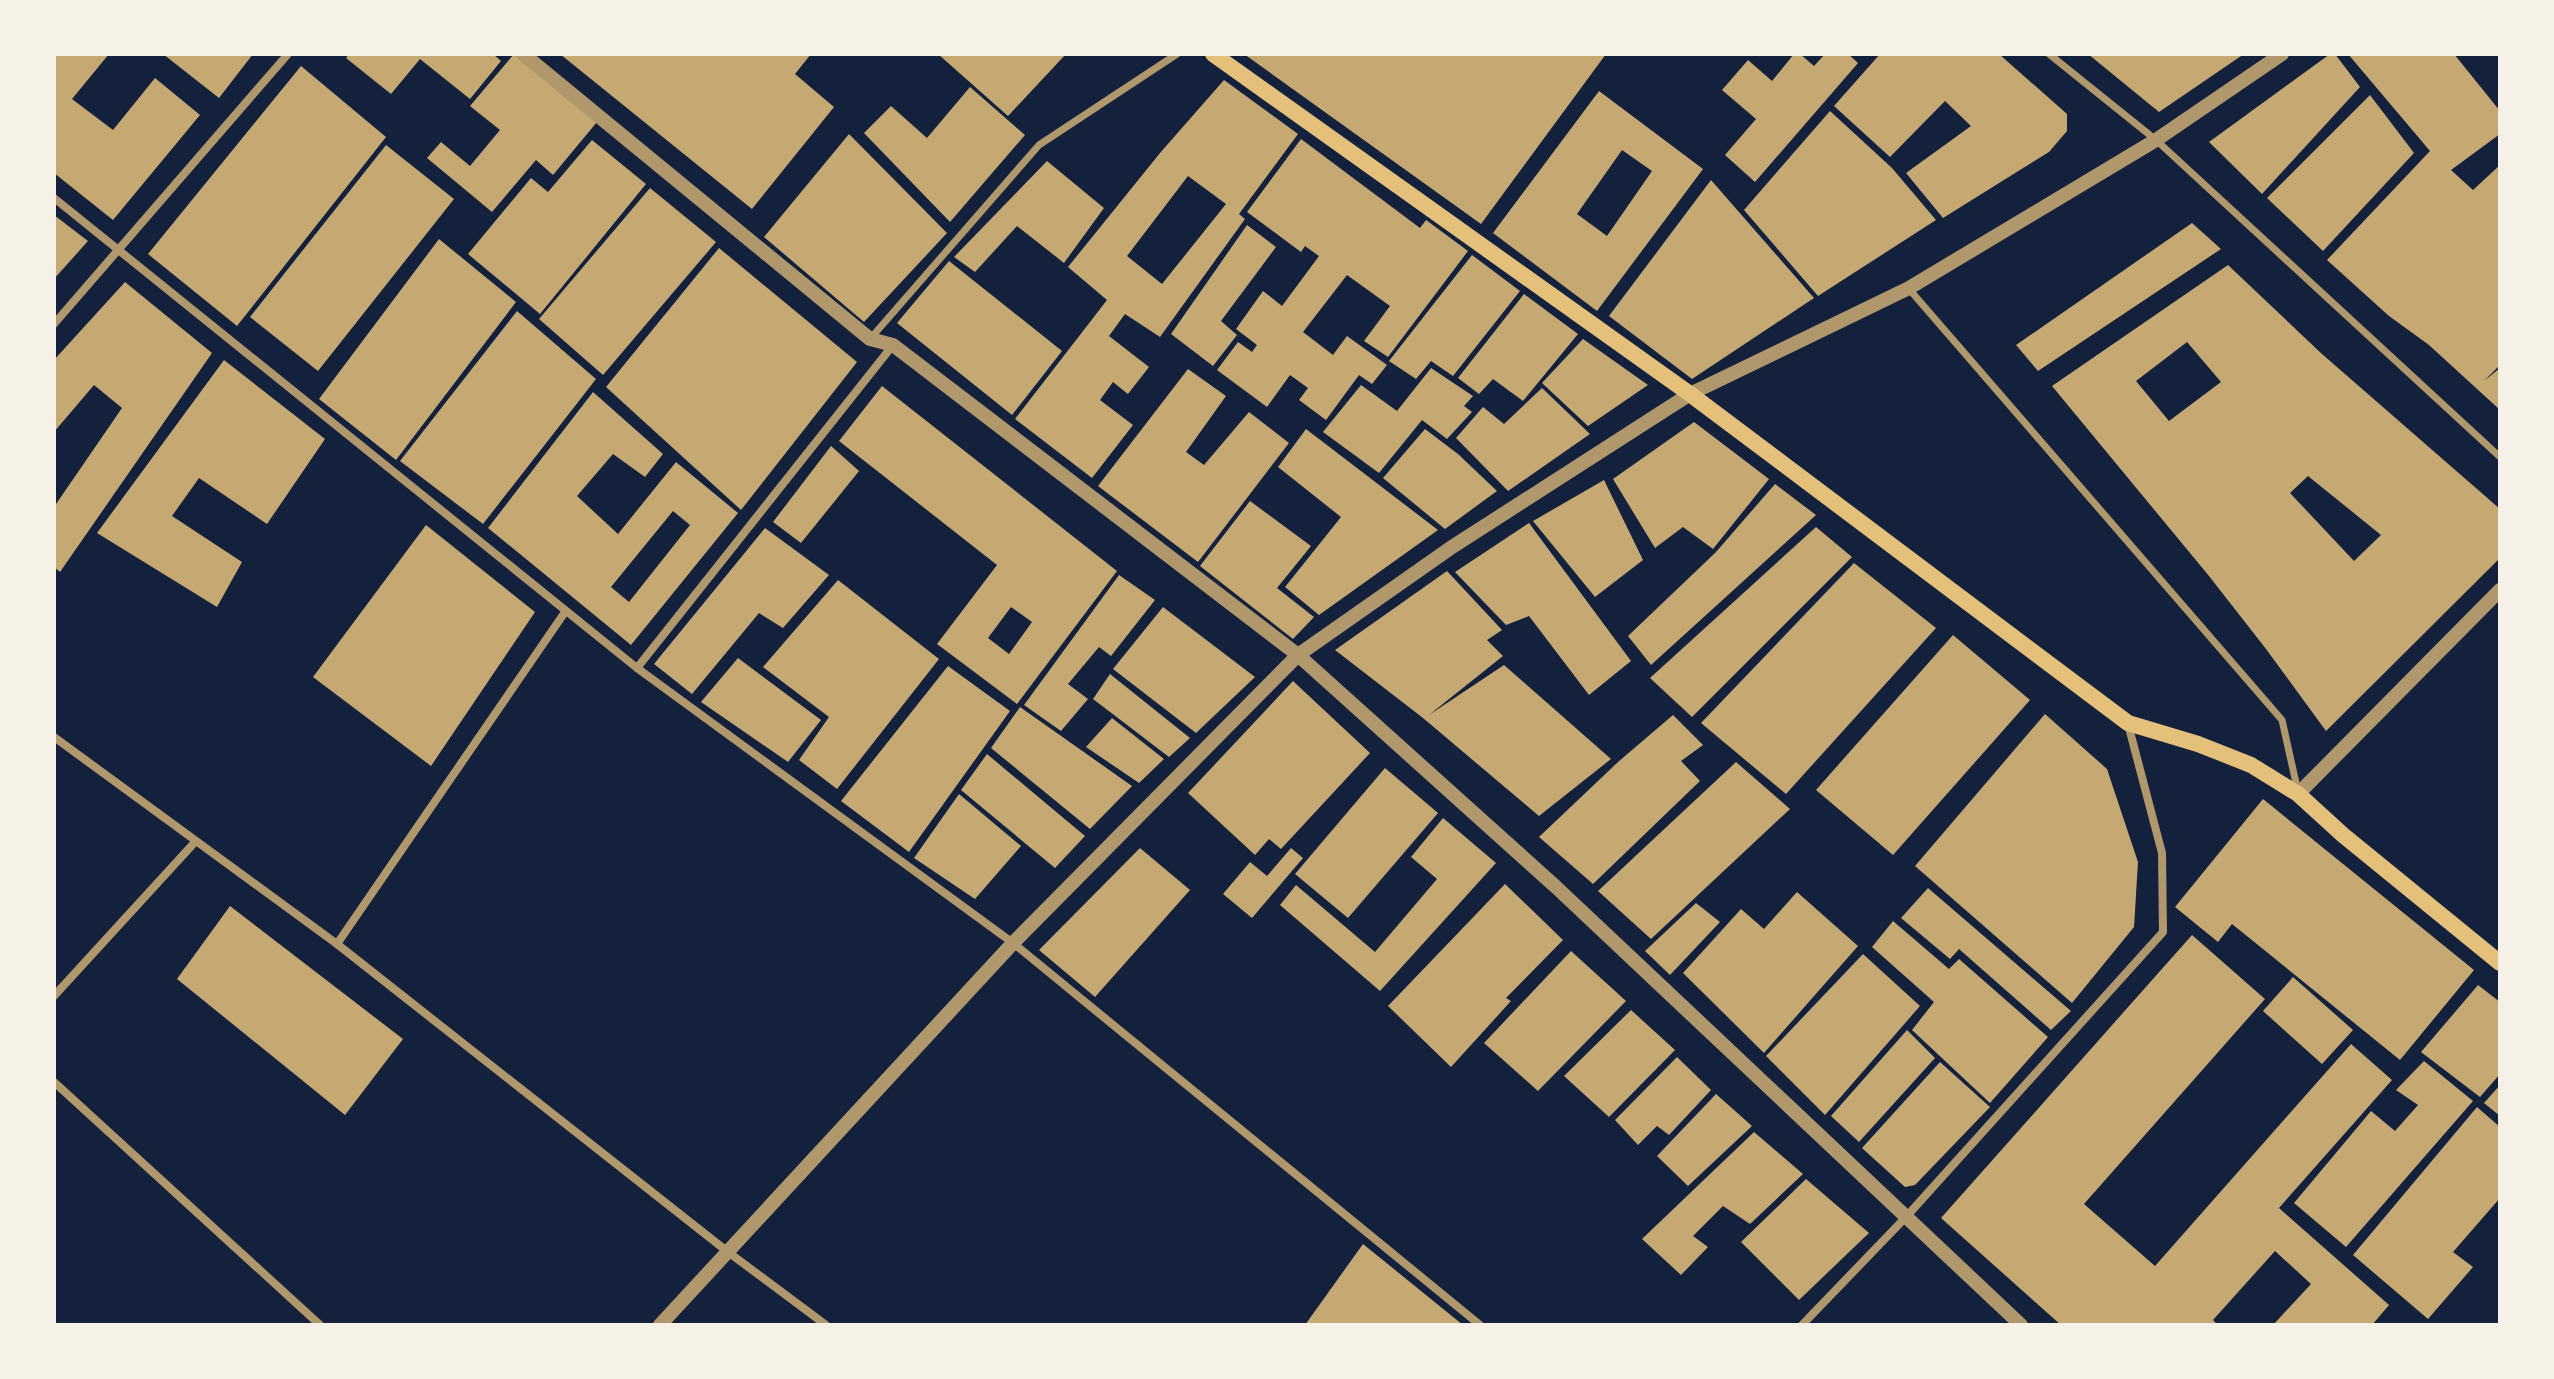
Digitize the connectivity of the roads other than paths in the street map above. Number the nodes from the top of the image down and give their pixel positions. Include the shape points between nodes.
1 (288, 54) edge
2 (523, 54) edge
3 (1177, 54) edge
4 (1213, 54) edge
5 (2049, 54) edge
6 (2282, 54) edge
7 (2156, 140) junction
8 (54, 198) edge
9 (119, 252) junction
10 (1909, 288) junction
11 (54, 324) edge
12 (870, 339) junction
13 (893, 345) junction
14 (1690, 394) junction
15 (2500, 457) edge
16 (2500, 590) edge
17 (565, 612) junction
18 (1298, 655) junction
19 (637, 668) junction
20 (2128, 723) junction
21 (54, 737) edge
22 (2298, 794) junction
23 (195, 842) junction
24 (1013, 943) junction
25 (337, 944) junction
26 (2500, 963) edge
27 (54, 996) edge
28 (54, 1082) edge
29 (1906, 1217) junction
30 (728, 1252) junction
31 (320, 1325) edge
32 (660, 1325) edge
33 (826, 1325) edge
34 (1480, 1325) edge
35 (1802, 1325) edge
36 (2021, 1325) edge

1 - 9 street
2 - 12 street
3 - 12 street via 1039,145
4 - 14 main road
5 - 7 street
6 - 7 street
7 - 10 street
7 - 15 street
8 - 9 street
9 - 11 street
9 - 17 street
10 - 14 street
10 - 22 street via 2282,720
12 - 13 street
13 - 18 street
13 - 19 street
14 - 18 street via 1452,547
14 - 20 main road
16 - 22 street
17 - 19 street
17 - 25 street
18 - 24 street
18 - 29 street via 1556,887
19 - 24 street
20 - 22 main road via 2251,765
20 - 29 street via 2162,853 2163,932
21 - 23 street
22 - 26 main road
23 - 25 street
23 - 27 street
24 - 30 street
24 - 34 street
25 - 30 street
28 - 31 street
29 - 35 street
29 - 36 street
30 - 32 street
30 - 33 street

